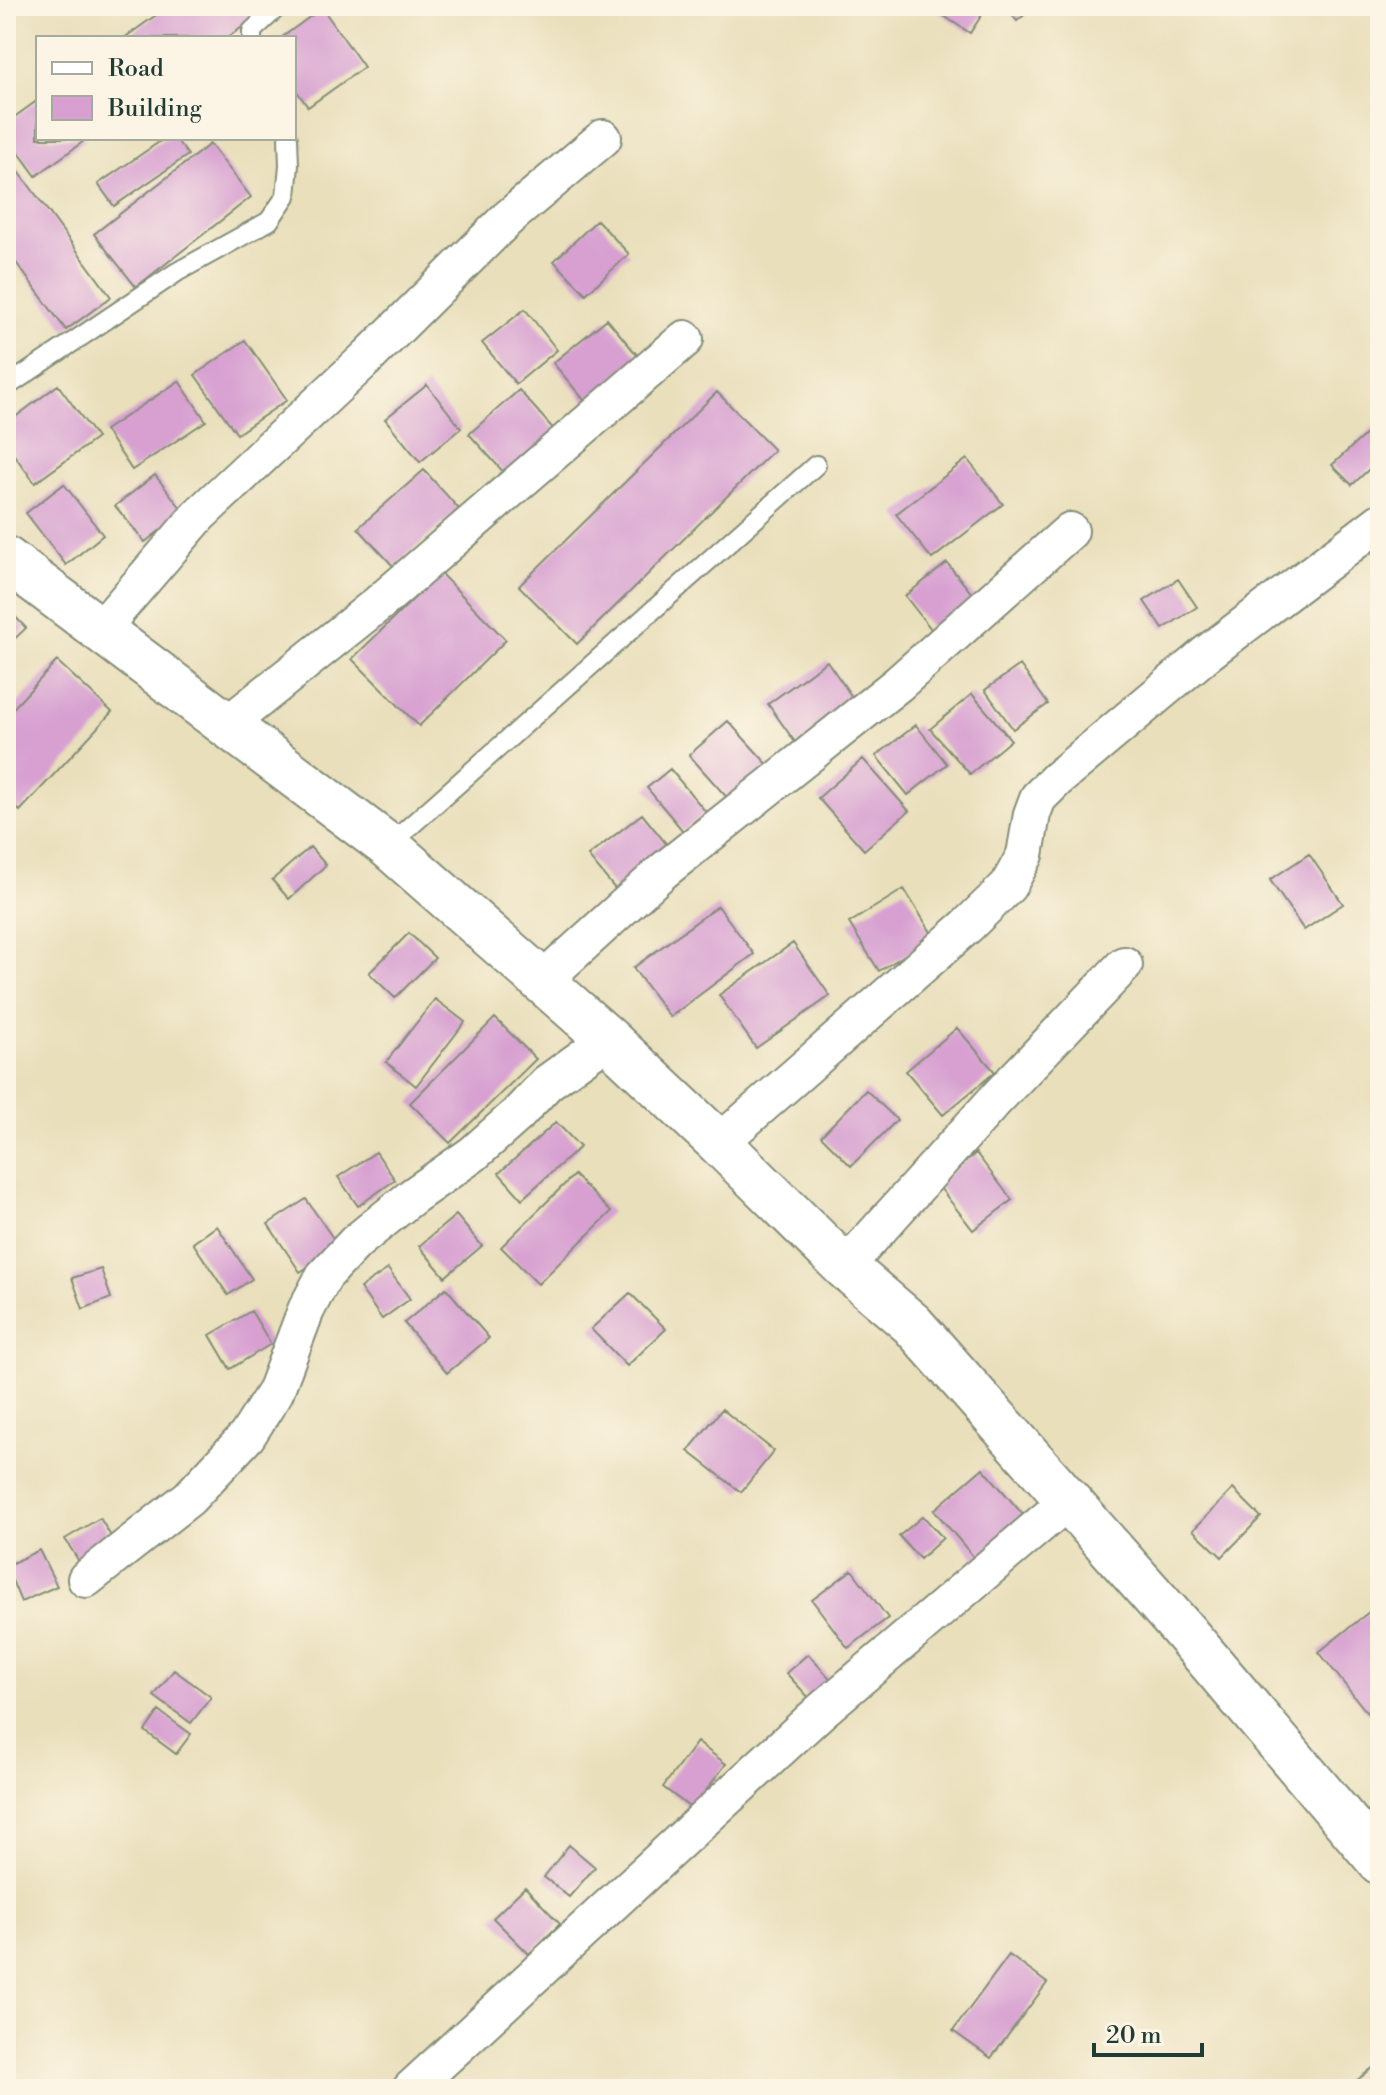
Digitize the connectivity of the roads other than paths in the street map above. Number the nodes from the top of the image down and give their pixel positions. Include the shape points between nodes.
1 (279, 6) edge
2 (252, 36) edge
3 (603, 138) dead end
4 (288, 140) edge
5 (685, 339) dead end
6 (6, 387) edge
7 (816, 465) dead end
8 (1380, 522) edge
9 (1070, 531) dead end
10 (6, 559) edge
11 (101, 629) junction
12 (228, 724) junction
13 (388, 846) junction
14 (1124, 965) dead end
15 (541, 982) junction
16 (608, 1039) junction
17 (719, 1143) junction
18 (845, 1267) junction
19 (1068, 1501) junction
20 (86, 1579) dead end
21 (1380, 1862) edge
22 (411, 2089) edge

1 - 2 lane
3 - 11 street via 507,219 199,515
4 - 6 lane via 286,196 269,221 177,272
5 - 12 street via 379,603
7 - 13 lane
8 - 17 street via 1206,654 1056,780 1038,798 1025,855 1008,886
9 - 15 street via 898,684 663,871
10 - 11 highway
11 - 12 highway
12 - 13 highway
13 - 15 highway
14 - 18 street
15 - 16 highway
16 - 17 highway
16 - 20 street via 547,1083 473,1154 356,1242 324,1276 275,1392 247,1436 189,1498
17 - 18 highway
18 - 19 highway via 912,1324
19 - 21 highway
19 - 22 street via 821,1711

